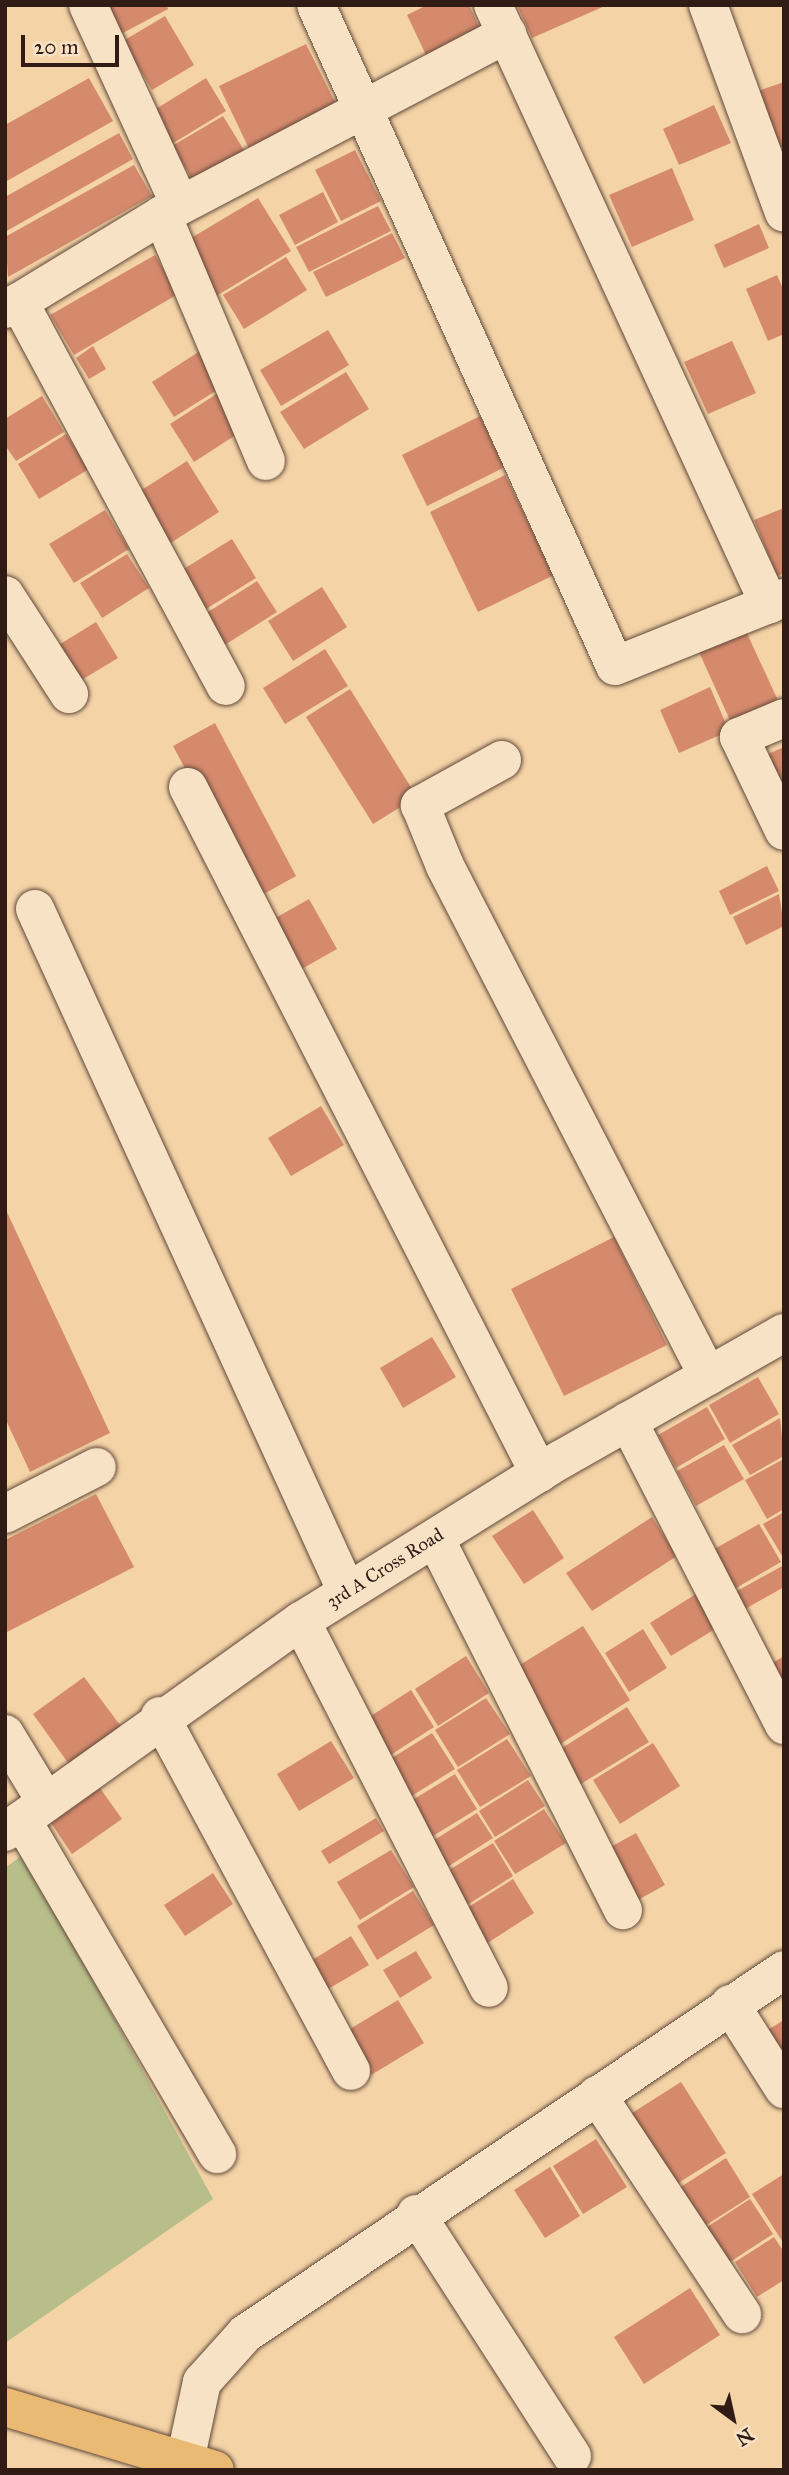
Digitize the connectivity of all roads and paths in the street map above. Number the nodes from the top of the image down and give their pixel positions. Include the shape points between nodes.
1 (88, 5) edge
2 (316, 5) edge
3 (708, 5) edge
4 (500, 20) edge
5 (365, 107) junction
6 (171, 210) junction
7 (784, 213) edge
8 (12, 305) edge
9 (266, 461) dead end
10 (5, 595) edge
11 (776, 601) edge
12 (226, 686) dead end
13 (69, 694) dead end
14 (784, 718) edge
15 (502, 760) dead end
16 (188, 788) dead end
17 (784, 831) edge
18 (35, 909) dead end
19 (781, 1343) edge
20 (708, 1376) junction
21 (628, 1421) junction
22 (97, 1467) dead end
23 (539, 1473) junction
24 (5, 1514) edge
25 (435, 1538) junction
26 (347, 1592) junction
27 (300, 1621) junction
28 (160, 1716) junction
29 (784, 1726) edge
30 (5, 1734) edge
31 (24, 1818) edge
32 (624, 1910) dead end
33 (784, 1969) edge
34 (489, 1988) dead end
35 (730, 2004) junction
36 (351, 2071) dead end
37 (784, 2089) edge
38 (597, 2095) junction
39 (217, 2154) dead end
40 (416, 2214) junction
41 (742, 2314) dead end
42 (5, 2407) edge
43 (572, 2456) dead end
44 (200, 2465) edge

1 - 6 street
2 - 5 street
3 - 7 street
4 - 5 street
4 - 11 street
5 - 6 street
5 - 11 street via 615,666
6 - 8 street
6 - 9 street
8 - 12 street
10 - 13 street
14 - 17 street via 738,737
15 - 20 street via 421,805 445,866
16 - 23 street
18 - 26 street
19 - 20 street, 3rd A Cross Road
20 - 21 street, 3rd A Cross Road
21 - 23 street, 3rd A Cross Road
21 - 29 street
22 - 24 street
23 - 25 street, 3rd A Cross Road
25 - 26 street, 3rd A Cross Road
25 - 32 street
26 - 27 street, 3rd A Cross Road
27 - 28 street, 3rd A Cross Road
27 - 34 street
28 - 31 street, 3rd A Cross Road
28 - 36 street
30 - 31 street
31 - 39 street
33 - 35 street
35 - 37 street
35 - 38 street
38 - 40 street
38 - 41 street
40 - 43 street
40 - 44 street via 220,2356 202,2382
42 - 44 main road

